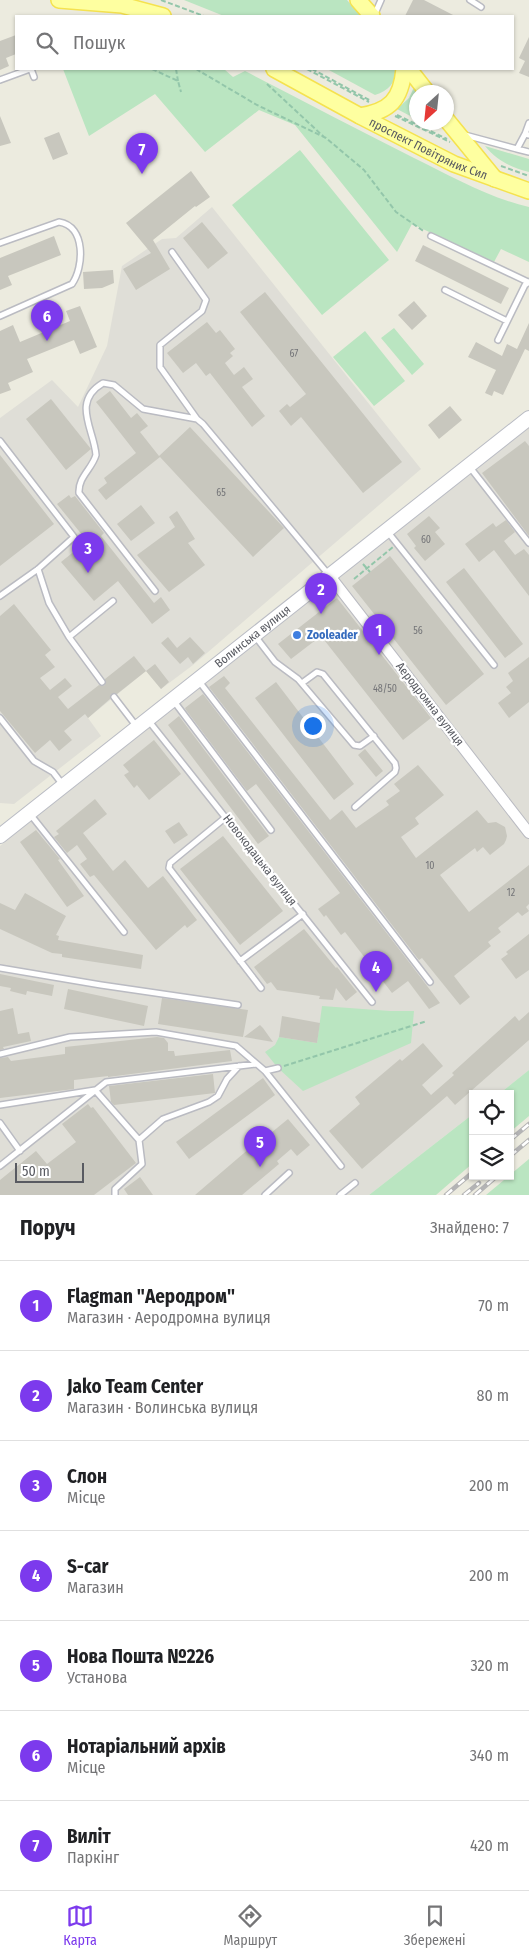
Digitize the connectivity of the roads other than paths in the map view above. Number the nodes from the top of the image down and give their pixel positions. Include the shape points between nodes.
1 (58, 0) edge
2 (358, 0) edge
3 (381, 0) edge
4 (470, 0) edge
5 (134, 5) edge
6 (481, 6) dead end
7 (160, 15) edge
8 (372, 15) edge
9 (374, 15) edge
10 (27, 70) edge
11 (30, 70) edge
12 (276, 70) edge
13 (404, 70) edge
14 (410, 70) edge
15 (34, 77) dead end
16 (0, 80) edge
17 (422, 85) edge
18 (360, 116) junction
19 (529, 123) edge
20 (451, 130) edge
21 (527, 135) edge
22 (456, 140) junction
23 (517, 149) junction
24 (529, 152) edge
25 (496, 181) junction
26 (529, 191) edge
27 (431, 236) road end
28 (0, 243) edge
29 (172, 252) dead end
30 (529, 282) edge
31 (445, 290) dead end
32 (0, 316) edge
33 (507, 321) junction
34 (498, 340) dead end
35 (529, 418) edge
36 (197, 419) junction
37 (0, 441) edge
38 (468, 466) junction
39 (387, 530) junction
40 (529, 544) edge
41 (38, 569) junction
42 (330, 576) junction
43 (155, 591) dead end
44 (0, 596) edge
45 (113, 602) dead end
46 (254, 635) junction
47 (69, 637) junction
48 (494, 665) dead end
49 (198, 680) junction
50 (102, 682) dead end
51 (302, 683) junction
52 (114, 697) dead end
53 (172, 700) junction
54 (0, 718) edge
55 (142, 724) junction
56 (374, 736) junction
57 (64, 787) junction
58 (355, 807) dead end
59 (30, 814) junction
60 (226, 817) junction
61 (271, 830) dead end
62 (529, 833) edge
63 (0, 836) edge
64 (303, 914) junction
65 (124, 932) dead end
66 (240, 961) junction
67 (0, 968) edge
68 (430, 982) dead end
69 (261, 988) dead end
70 (372, 1002) dead end
71 (238, 1005) dead end
72 (0, 1054) edge
73 (256, 1064) junction
74 (240, 1066) junction
75 (278, 1068) road end
76 (265, 1071) junction
77 (95, 1090) junction
78 (0, 1105) edge
79 (0, 1123) edge
80 (138, 1140) junction
81 (20, 1151) junction
82 (0, 1166) edge
83 (341, 1166) dead end
84 (289, 1173) dead end
85 (355, 1183) dead end
86 (115, 1195) edge
87 (265, 1195) edge
88 (340, 1195) edge

1 - 5 main road
2 - 8 main road
3 - 9 lane
4 - 6 lane
5 - 7 main road
10 - 16 lane
11 - 15 lane
12 - 18 main road, проспект Повітряних Сил
13 - 18 main road, проспект Повітряних Сил via 398,95 377,113
14 - 17 main road
18 - 25 main road, проспект Повітряних Сил via 454,164
19 - 21 lane
20 - 22 main road, проспект Повітряних Сил
21 - 23 lane
22 - 23 lane
22 - 25 main road, проспект Повітряних Сил
23 - 24 lane
25 - 26 main road, проспект Повітряних Сил
27 - 30 lane
28 - 32 lane via 59,222 73,228 82,251 72,284
29 - 36 lane via 206,300 202,311 160,345 160,367
30 - 33 lane
31 - 33 lane
33 - 34 lane
35 - 38 street, Волинська вулиця
36 - 42 lane
36 - 43 lane via 143,409 108,383 97,386 87,401 86,414 96,455 81,480 79,493
37 - 41 lane via 74,537
38 - 39 street, Волинська вулиця
38 - 40 lane
39 - 42 street, Волинська вулиця
39 - 48 lane
41 - 44 lane
41 - 47 lane via 49,603
42 - 46 street, Волинська вулиця
42 - 62 street, Аеродромна вулиця
45 - 47 lane
46 - 49 street, Волинська вулиця
46 - 51 lane via 275,662
47 - 50 lane
49 - 53 street, Волинська вулиця
49 - 68 lane
51 - 56 lane via 354,746 360,746
51 - 56 lane via 316,672 323,674
52 - 55 lane, Новокодацька вулиця
53 - 55 street, Волинська вулиця
53 - 61 lane
54 - 57 lane via 34,761 53,772
55 - 57 street, Волинська вулиця
55 - 60 lane, Новокодацька вулиця
56 - 58 lane via 392,758 395,772
57 - 59 street, Волинська вулиця
59 - 63 street, Волинська вулиця
59 - 65 lane
60 - 64 lane, Новокодацька вулиця
60 - 66 lane via 168,865
64 - 66 lane
64 - 70 lane, Новокодацька вулиця
66 - 69 lane
67 - 71 lane
72 - 73 lane via 70,1037 156,1032 236,1046
73 - 74 lane
73 - 76 lane
74 - 77 lane via 106,1082
74 - 80 lane via 226,1079 218,1096 163,1119
75 - 76 lane
76 - 83 lane
77 - 78 lane
77 - 80 lane
77 - 81 lane
79 - 81 lane
80 - 86 lane via 142,1164 115,1189
81 - 82 lane
84 - 87 lane
85 - 88 lane

